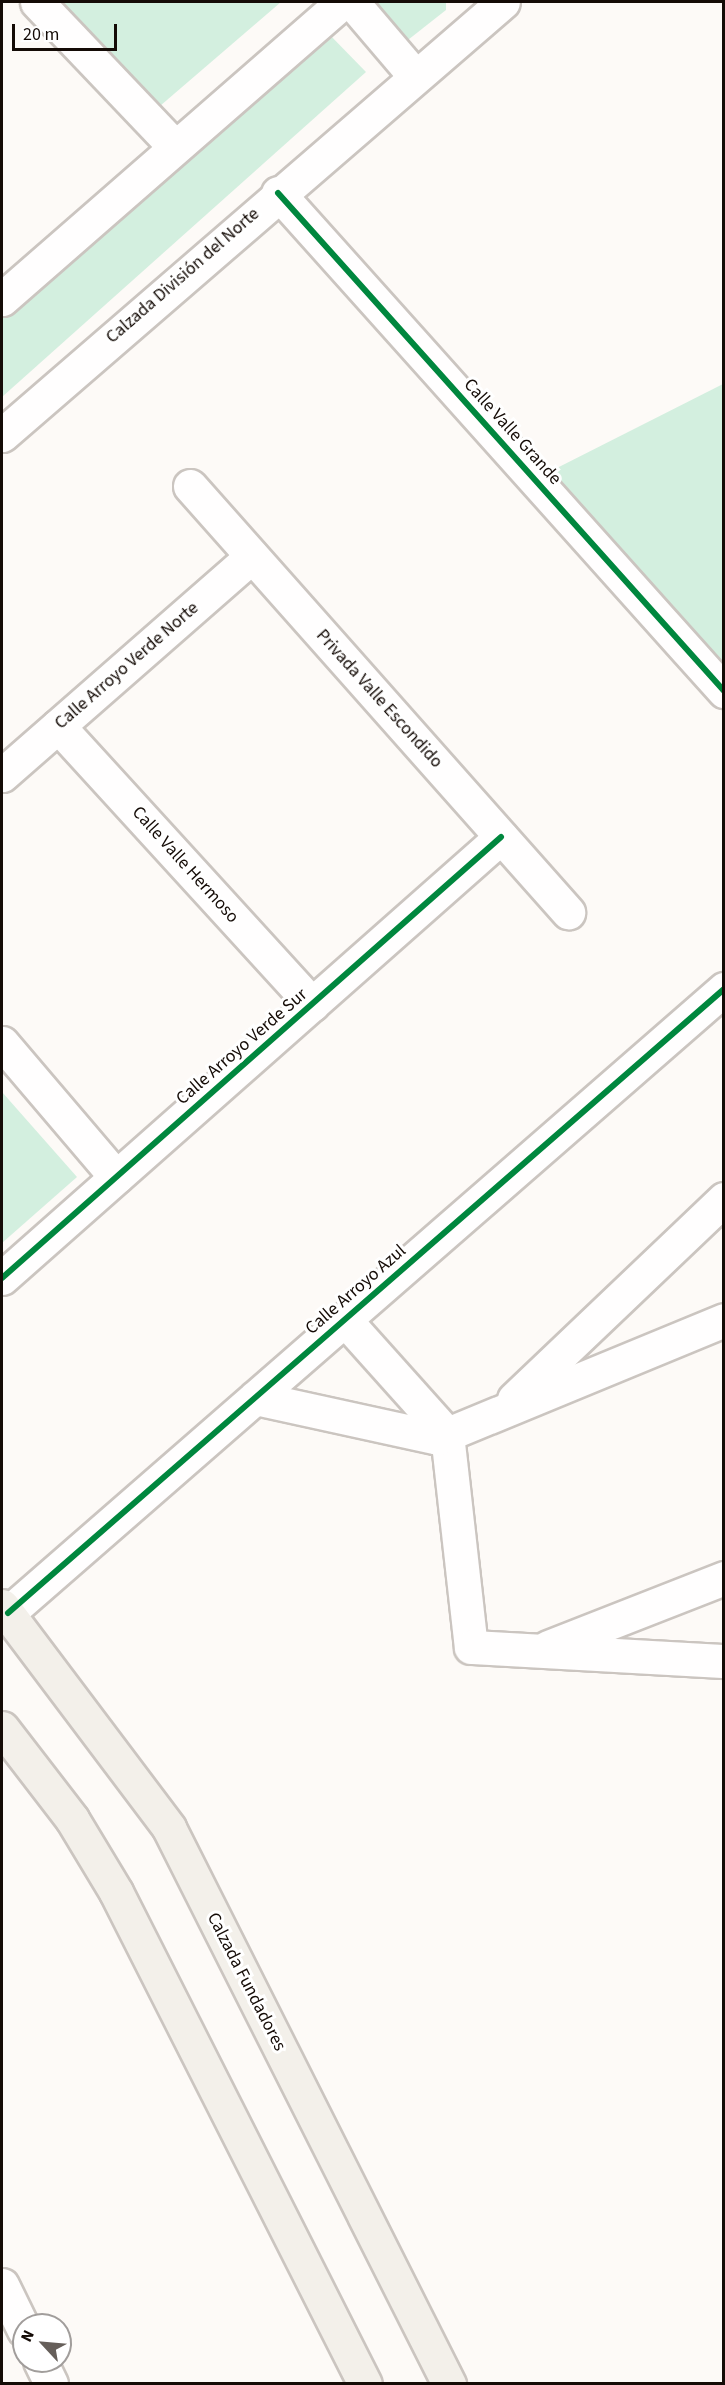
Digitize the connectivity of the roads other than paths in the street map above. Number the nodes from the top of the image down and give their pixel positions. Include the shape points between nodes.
1 (37, 2) edge
2 (342, 2) edge
3 (352, 2) edge
4 (499, 3) edge
5 (415, 76) junction
6 (175, 147) junction
7 (278, 193) junction
8 (2, 299) edge
9 (2, 435) edge
10 (190, 486) dead end
11 (252, 556) junction
12 (723, 692) edge
13 (58, 726) junction
14 (2, 775) edge
15 (501, 837) junction
16 (568, 912) dead end
17 (723, 989) edge
18 (312, 1004) junction
19 (2, 1043) edge
20 (116, 1177) junction
21 (723, 1199) edge
22 (2, 1278) edge
23 (345, 1320) junction
24 (723, 1320) edge
25 (255, 1398) junction
26 (501, 1412) junction
27 (447, 1434) junction
28 (723, 1578) edge
29 (5, 1610) edge
30 (538, 1651) junction
31 (723, 1661) edge
32 (2, 1728) edge
33 (2, 2285) edge
34 (16, 2313) edge
35 (365, 2384) edge
36 (449, 2384) edge

1 - 6 street
2 - 6 street
3 - 5 street
4 - 5 street, Calzada División del Norte
5 - 7 street, Calzada División del Norte
6 - 8 street
7 - 9 street, Calzada División del Norte
7 - 12 street, Calle Valle Grande
10 - 11 street, Privada Valle Escondido
11 - 13 street, Calle Arroyo Verde Norte
11 - 15 street, Privada Valle Escondido
13 - 14 street, Calle Arroyo Verde Norte
13 - 18 street, Calle Valle Hermoso
15 - 16 street, Privada Valle Escondido
15 - 18 street, Calle Arroyo Verde Sur
17 - 23 street, Calle Arroyo Azul
18 - 20 street, Calle Arroyo Verde Sur
19 - 20 street
20 - 22 street, Calle Arroyo Verde Sur
21 - 26 street
23 - 25 street, Calle Arroyo Azul
23 - 27 street
24 - 26 street
25 - 27 street via 438,1438
25 - 29 street, Calle Arroyo Azul
26 - 27 street
27 - 30 street via 471,1647
28 - 30 street
29 - 36 main road, Calzada Fundadores via 169,1828
30 - 31 street
32 - 35 main road via 72,1819 116,1892
33 - 34 street

